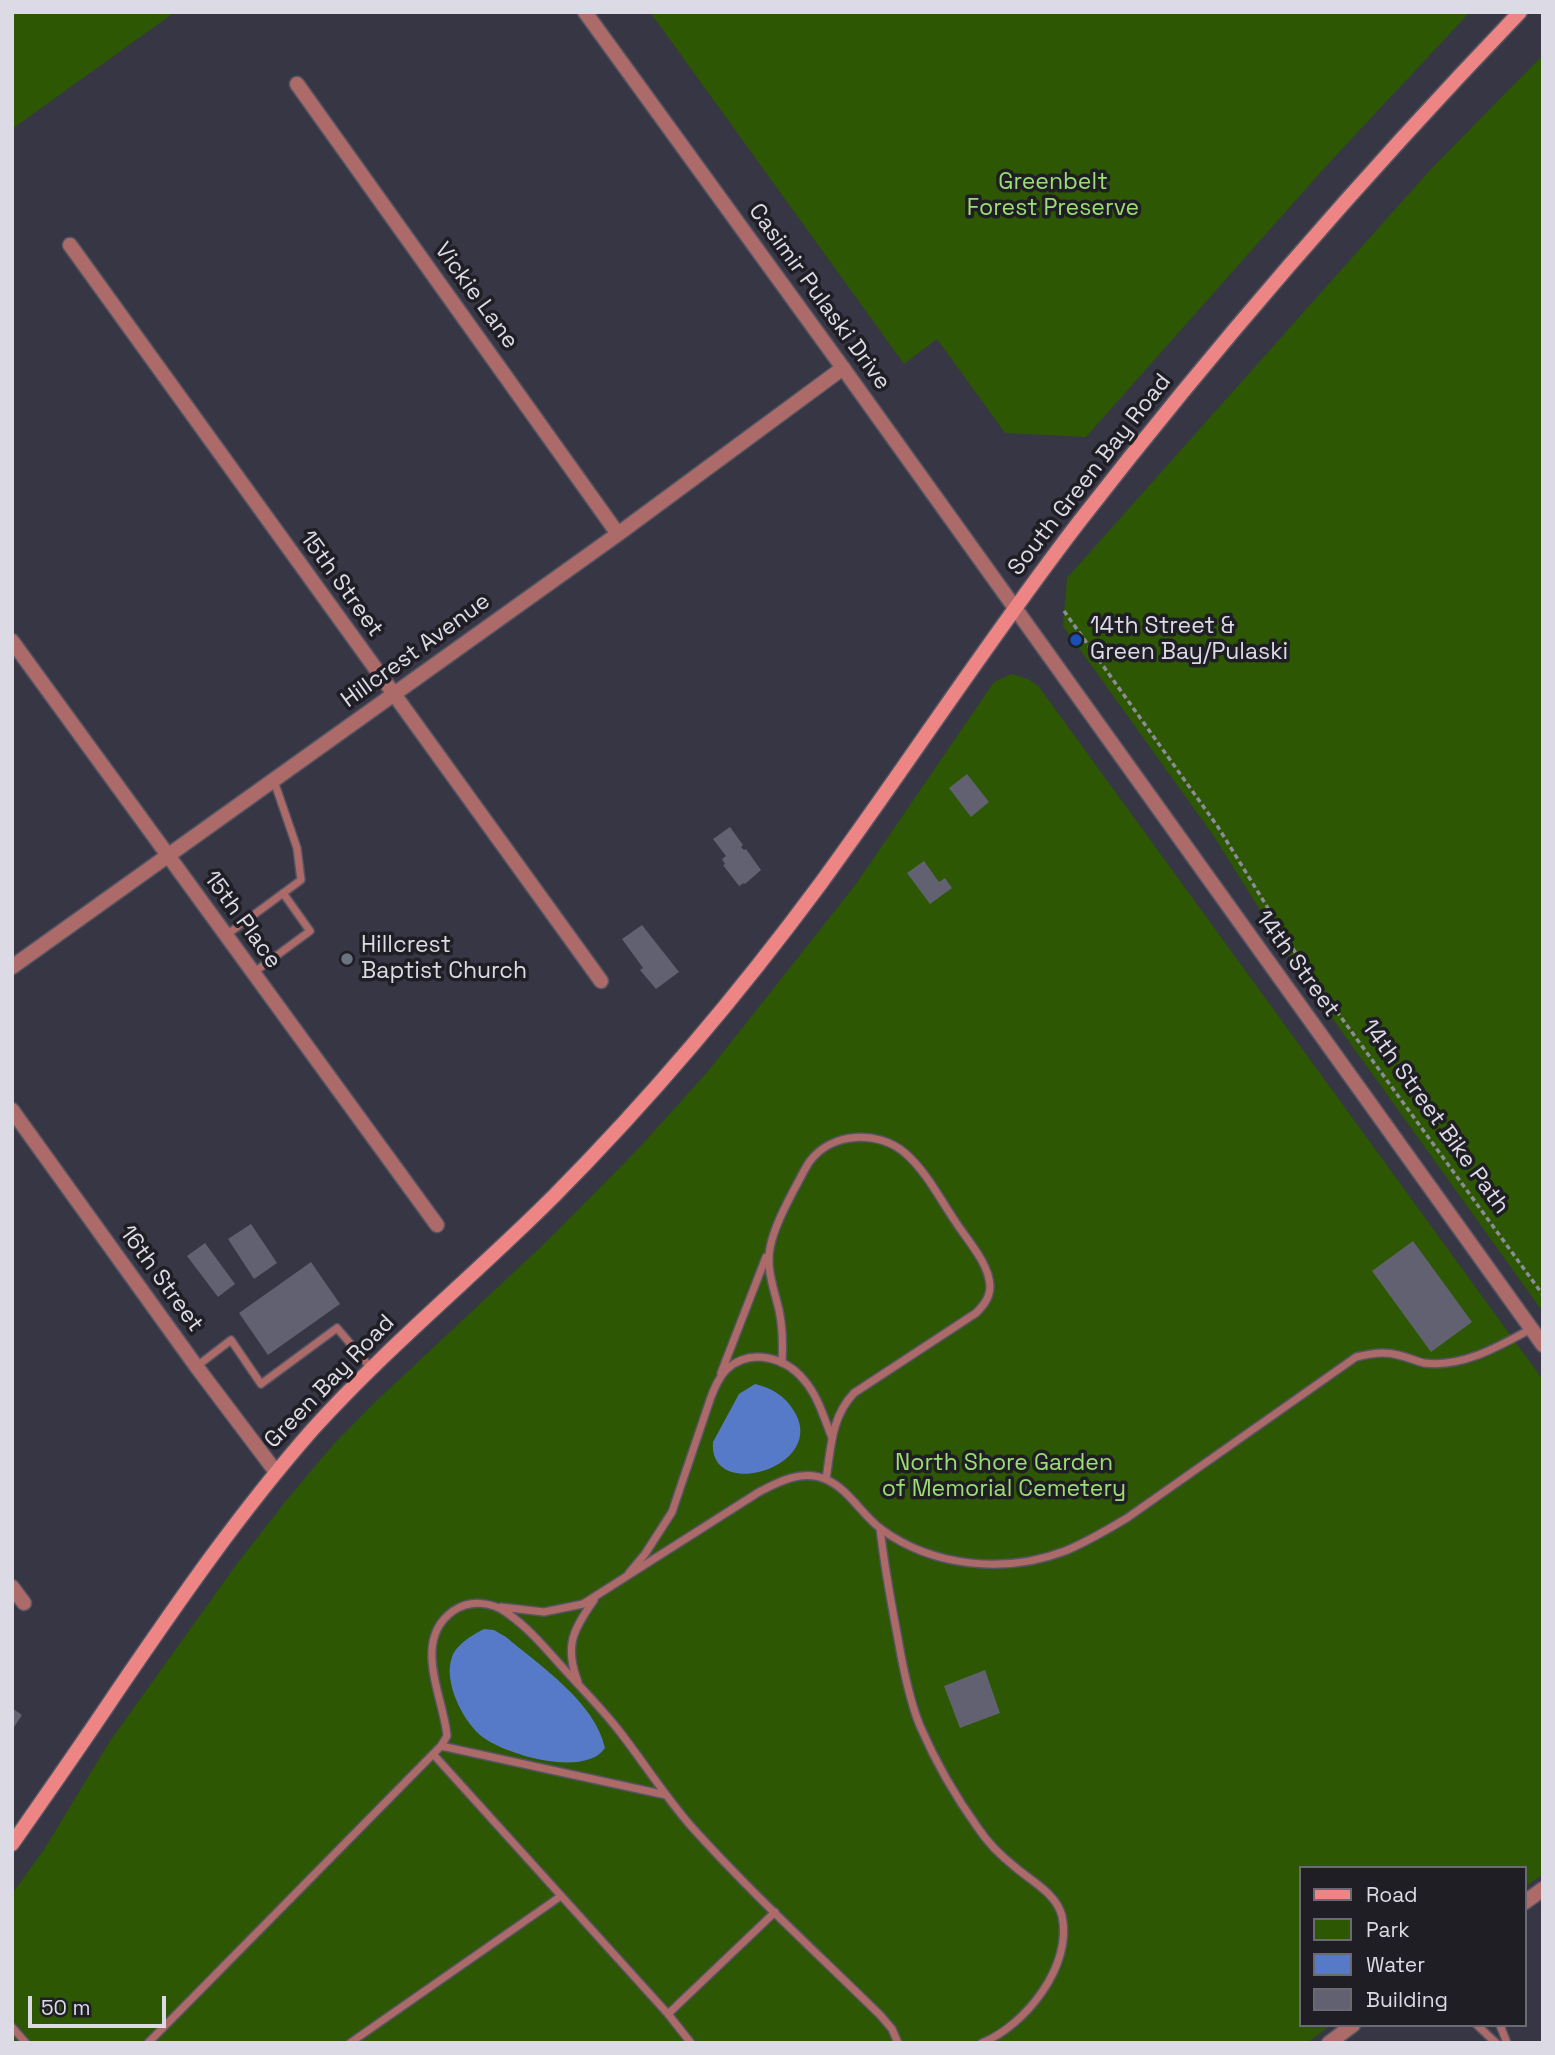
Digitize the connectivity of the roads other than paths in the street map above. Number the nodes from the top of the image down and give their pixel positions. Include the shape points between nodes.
1 (585, 12) edge
2 (1520, 12) edge
3 (297, 84) dead end
4 (70, 245) dead end
5 (843, 368) junction
6 (618, 534) junction
7 (1015, 609) junction
8 (12, 641) edge
9 (393, 695) junction
10 (273, 780) junction
11 (168, 856) junction
12 (283, 893) junction
13 (225, 936) junction
14 (12, 967) edge
15 (253, 973) junction
16 (601, 981) dead end
17 (735, 996) joint
18 (12, 1110) edge
19 (437, 1224) dead end
20 (771, 1244) junction
21 (1531, 1329) junction
22 (1543, 1345) edge
23 (782, 1363) junction
24 (196, 1366) junction
25 (371, 1368) junction
26 (718, 1380) junction
27 (832, 1439) junction
28 (276, 1472) junction
29 (826, 1479) junction
30 (880, 1528) junction
31 (624, 1580) junction
32 (12, 1587) edge
33 (597, 1597) junction
34 (24, 1603) dead end
35 (493, 1605) junction
36 (579, 1686) junction
37 (441, 1746) junction
38 (433, 1754) junction
39 (667, 1796) junction
40 (12, 1844) edge
41 (1543, 1889) edge
42 (561, 1896) junction
43 (1527, 1901) edge
44 (775, 1912) junction
45 (668, 2014) junction
46 (12, 2027) edge
47 (1350, 2027) edge
48 (1479, 2027) edge
49 (26, 2043) edge
50 (148, 2043) edge
51 (350, 2043) edge
52 (691, 2043) edge
53 (898, 2043) edge
54 (982, 2043) edge
55 (1328, 2043) edge
56 (1496, 2043) edge

1 - 5 street, Casimir Pulaski Drive
2 - 7 main road, South Green Bay Road via 1344,201 1242,320
3 - 6 street, Vickie Lane
4 - 9 street, 15th Street
5 - 6 street, Hillcrest Avenue
5 - 7 street, Casimir Pulaski Drive
6 - 9 street, Hillcrest Avenue
7 - 17 main road, South Green Bay Road via 829,873
7 - 21 street, 14th Street
8 - 11 street, 15th Place
9 - 10 street, Hillcrest Avenue
9 - 16 street, 15th Street
10 - 11 street, Hillcrest Avenue
10 - 12 lane via 297,848 301,880
11 - 13 street, 15th Place
11 - 14 street, Hillcrest Avenue
12 - 13 lane
12 - 15 lane via 310,931
13 - 15 street, 15th Place
15 - 19 street, 15th Place
17 - 25 main road, Green Bay Road via 654,1091 561,1188
18 - 24 street, 16th Street
20 - 23 lane via 768,1260 784,1342
20 - 26 lane
20 - 27 lane via 810,1161 829,1145 866,1136 892,1144 918,1166 987,1274 990,1285 985,1305 854,1393 837,1416
21 - 22 street, 14th Street
21 - 30 lane via 1501,1346 1446,1362 1425,1363 1395,1354 1356,1357 1126,1518 1065,1551 1001,1565 970,1562 920,1550
23 - 26 lane via 762,1356 750,1358 727,1369
23 - 27 lane via 808,1386
24 - 25 lane via 231,1340 261,1384 337,1328
24 - 28 street, 16th Street
25 - 28 main road, Green Bay Road
26 - 31 lane via 672,1512
27 - 29 lane
28 - 40 main road, Green Bay Road via 177,1602
29 - 30 lane
29 - 31 lane via 800,1476 781,1480
30 - 54 lane via 905,1674 919,1724 943,1776 997,1852 1043,1888 1062,1916 1060,1953 1037,2000 1007,2030
31 - 33 lane
32 - 34 street
33 - 35 lane via 544,1612
33 - 36 lane via 573,1635 570,1652
35 - 36 lane via 535,1637
35 - 37 lane via 478,1603 453,1611 437,1632 434,1679 447,1736
36 - 39 lane
37 - 38 lane
37 - 39 lane
38 - 42 lane
38 - 50 lane
39 - 44 lane
41 - 43 street
42 - 45 lane
42 - 51 lane
44 - 45 lane
44 - 53 lane via 881,2016
45 - 52 lane
46 - 49 lane
47 - 55 street
48 - 56 lane

